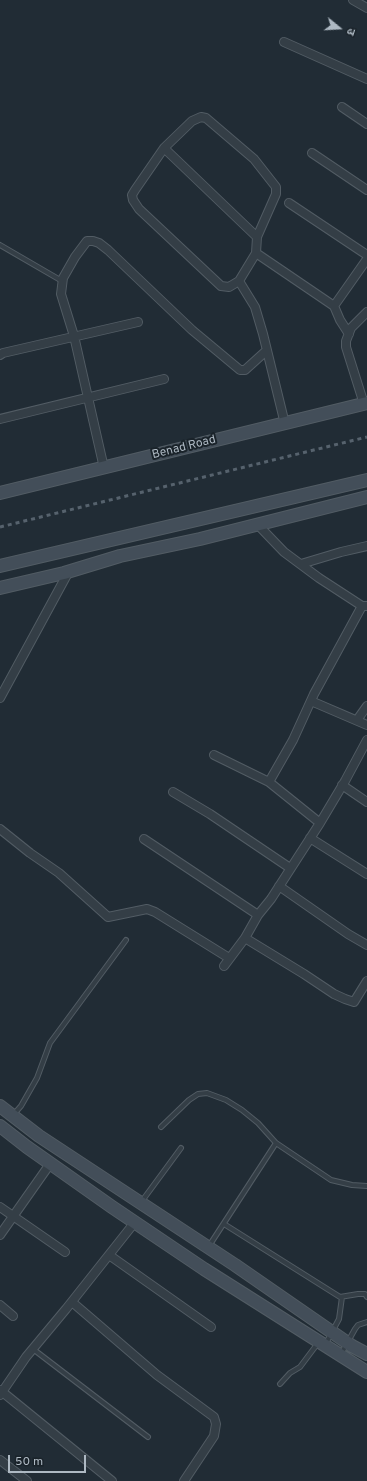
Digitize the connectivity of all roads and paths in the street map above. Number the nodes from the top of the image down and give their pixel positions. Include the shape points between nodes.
1 (353, 0) edge
2 (367, 8) edge
3 (284, 42) dead end
4 (367, 79) edge
5 (342, 107) dead end
6 (367, 124) edge
7 (164, 148) junction
8 (312, 153) dead end
9 (367, 190) edge
10 (289, 204) dead end
11 (257, 237) junction
12 (0, 245) edge
13 (256, 253) junction
14 (367, 255) edge
15 (367, 259) edge
16 (62, 281) junction
17 (239, 281) junction
18 (334, 306) junction
19 (367, 312) edge
20 (138, 322) dead end
21 (348, 334) junction
22 (74, 336) junction
23 (266, 351) junction
24 (0, 355) edge
25 (164, 379) dead end
26 (88, 398) junction
27 (365, 404) edge
28 (0, 419) edge
29 (285, 424) junction
30 (104, 468) junction
31 (367, 480) edge
32 (0, 494) edge
33 (367, 497) edge
34 (258, 525) junction
35 (367, 546) edge
36 (301, 564) junction
37 (0, 566) edge
38 (69, 571) junction
39 (0, 588) edge
40 (365, 606) edge
41 (0, 698) edge
42 (311, 701) junction
43 (367, 706) edge
44 (357, 720) junction
45 (367, 725) edge
46 (367, 740) edge
47 (214, 755) dead end
48 (269, 782) junction
49 (342, 785) junction
50 (173, 792) dead end
51 (367, 802) edge
52 (320, 823) junction
53 (0, 829) edge
54 (310, 838) junction
55 (144, 839) dead end
56 (290, 868) junction
57 (367, 874) edge
58 (279, 886) junction
59 (258, 915) junction
60 (245, 938) junction
61 (126, 940) dead end
62 (367, 945) edge
63 (229, 958) junction
64 (224, 966) dead end
65 (367, 981) edge
66 (364, 991) edge
67 (0, 1106) edge
68 (12, 1115) junction
69 (0, 1126) edge
70 (161, 1127) dead end
71 (48, 1142) junction
72 (276, 1143) junction
73 (181, 1148) dead end
74 (38, 1155) junction
75 (50, 1164) junction
76 (367, 1186) edge
77 (140, 1203) junction
78 (0, 1207) edge
79 (14, 1216) junction
80 (135, 1222) junction
81 (224, 1224) junction
82 (0, 1235) edge
83 (208, 1248) junction
84 (66, 1252) dead end
85 (109, 1255) junction
86 (366, 1294) edge
87 (342, 1297) junction
88 (72, 1302) junction
89 (0, 1305) edge
90 (13, 1316) dead end
91 (367, 1322) edge
92 (211, 1327) dead end
93 (332, 1332) junction
94 (322, 1343) junction
95 (348, 1343) junction
96 (33, 1349) junction
97 (367, 1354) edge
98 (341, 1355) junction
99 (367, 1372) edge
100 (280, 1384) dead end
101 (1, 1392) edge
102 (148, 1437) dead end
103 (0, 1460) edge
104 (27, 1481) edge
105 (112, 1481) edge
106 (184, 1481) edge

1 - 2 street
3 - 4 street
5 - 6 street
7 - 11 street
7 - 11 street via 192,121 201,117 206,118 254,159 276,187 276,194
7 - 17 street via 132,195 133,200 139,209 221,286 229,287
8 - 9 street
10 - 14 street
11 - 13 street
12 - 16 lane
13 - 17 street
13 - 18 street
15 - 18 street
16 - 22 street via 61,294
16 - 23 street via 87,241 99,243 192,330 240,370 245,370
17 - 23 street via 254,307
18 - 21 street
19 - 21 street
20 - 22 street
21 - 27 street via 346,347
22 - 24 street via 3,352
22 - 26 street
23 - 29 street
25 - 26 street
26 - 28 street
26 - 30 street
27 - 29 street, Benad Road
29 - 30 street, Benad Road
30 - 32 street, Benad Road
31 - 37 street
33 - 34 street
34 - 36 street via 284,552
34 - 38 street via 120,556
35 - 36 street
36 - 40 street
38 - 39 street
38 - 41 street
40 - 42 street
42 - 44 street
42 - 48 street
43 - 44 street
44 - 45 street
46 - 49 street
47 - 48 street
48 - 52 street
49 - 51 street
49 - 52 street
50 - 56 street
52 - 54 street
53 - 63 street via 59,873 108,917 147,909
54 - 56 street
54 - 57 street
55 - 59 street
56 - 58 street
58 - 59 street
58 - 62 street via 308,908
59 - 60 street
60 - 63 street
60 - 66 street via 340,997 354,1002
61 - 68 lane via 50,1043 37,1078
63 - 64 street
65 - 66 street
67 - 68 street
68 - 71 street
69 - 74 street
70 - 72 lane via 189,1100 198,1094 207,1094 226,1100 242,1110
71 - 74 street
71 - 77 street
72 - 76 lane via 331,1180 352,1186
72 - 81 lane
73 - 77 lane
74 - 75 street
75 - 79 street
75 - 80 street
77 - 83 street
78 - 79 street
79 - 82 street
79 - 84 street
80 - 85 street
80 - 94 street
81 - 83 lane
81 - 87 lane
83 - 93 street
85 - 88 street
85 - 92 street
86 - 87 lane
87 - 93 lane via 339,1319
88 - 96 street
88 - 106 street via 157,1375 214,1417 214,1436
89 - 90 street
91 - 95 lane via 358,1325
93 - 94 lane
93 - 95 street
94 - 98 street
94 - 100 lane
95 - 97 street
95 - 98 lane
96 - 101 street
96 - 102 lane
98 - 99 street
101 - 105 street
103 - 104 street

